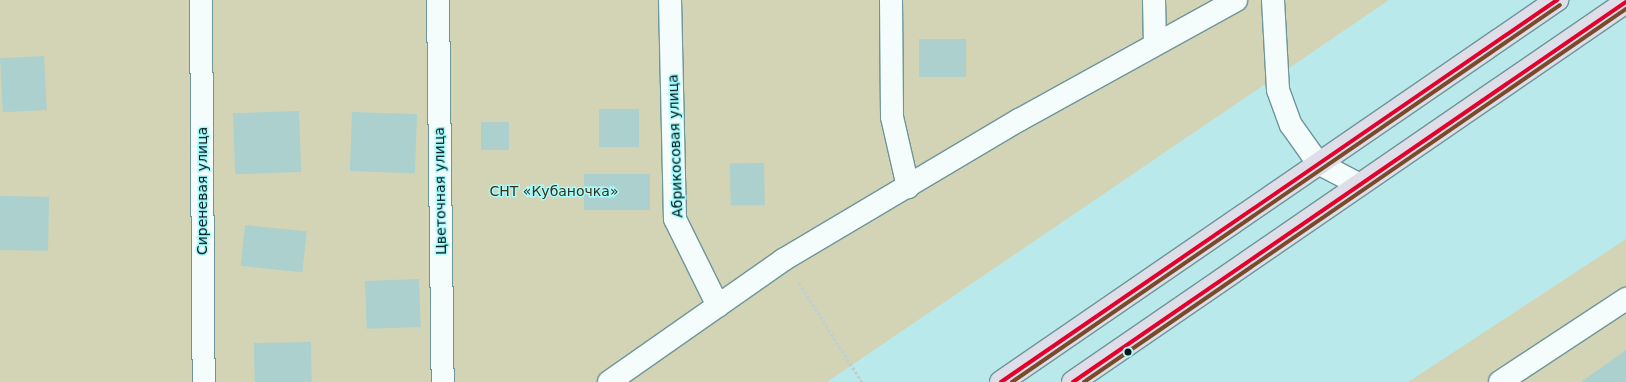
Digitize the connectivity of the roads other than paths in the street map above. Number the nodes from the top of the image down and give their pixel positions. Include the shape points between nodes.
1 (201, 0) edge
2 (438, 0) edge
3 (670, 0) edge
4 (891, 0) edge
5 (1154, 0) edge
6 (1236, 0) edge
7 (1273, 0) edge
8 (1557, 0) edge
9 (1626, 2) edge
10 (1155, 44) junction
11 (1318, 163) junction
12 (1360, 185) junction
13 (908, 187) junction
14 (1626, 299) edge
15 (718, 306) junction
16 (204, 382) edge
17 (443, 382) edge
18 (609, 382) edge
19 (1001, 382) edge
20 (1073, 382) edge
21 (1500, 382) edge

1 - 16 street, Сиреневая улица
2 - 17 street, Цветочная улица
3 - 15 street, Абрикосовая улица via 675,219
4 - 13 street via 892,117
5 - 10 street
6 - 10 street
7 - 11 street via 1278,90 1291,125
8 - 11 highway
9 - 12 highway
10 - 13 street
11 - 12 street
11 - 19 highway
12 - 20 highway
13 - 15 street via 783,260
14 - 21 street
15 - 18 street

